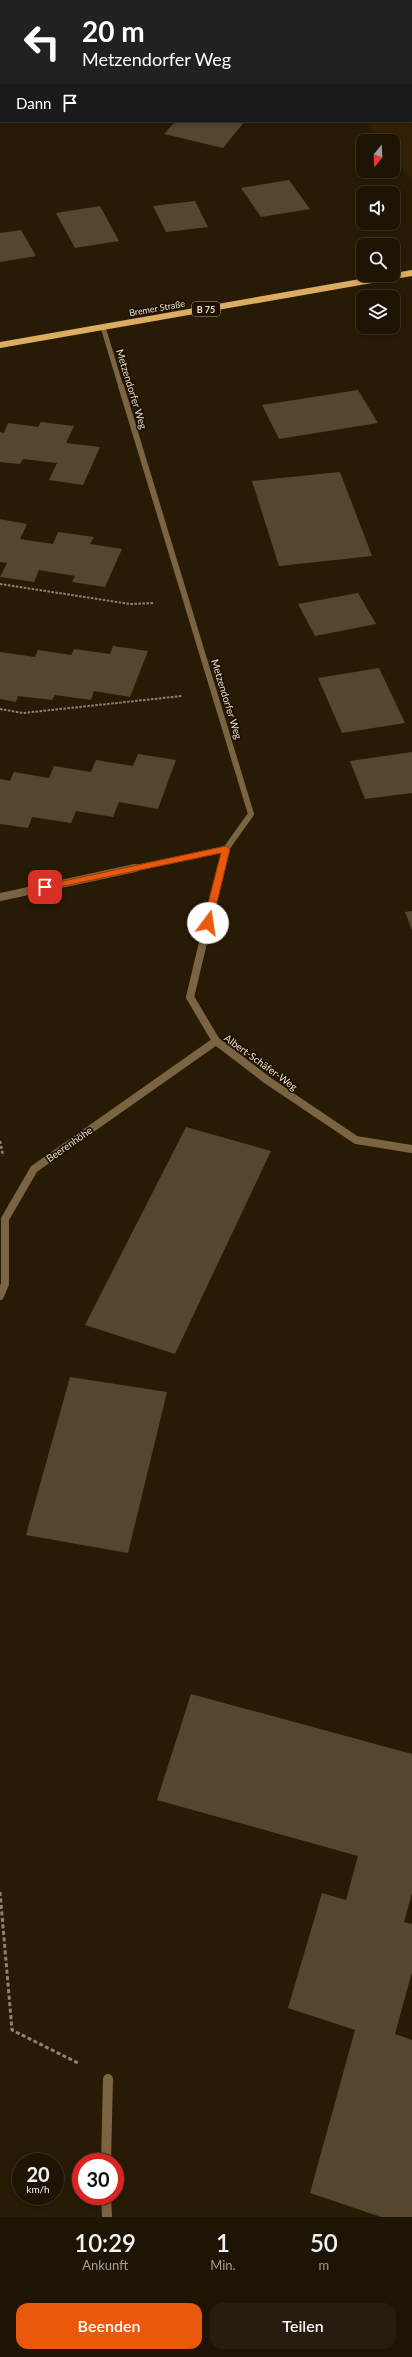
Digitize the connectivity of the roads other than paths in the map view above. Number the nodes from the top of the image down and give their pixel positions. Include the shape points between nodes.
1 (412, 273) edge
2 (103, 327) junction
3 (0, 345) edge
4 (226, 849) junction
5 (0, 897) edge
6 (216, 1041) junction
7 (412, 1149) edge
8 (0, 1296) edge
9 (108, 2079) road end
10 (106, 2153) edge
11 (106, 2205) edge
12 (107, 2217) edge

1 - 2 main road, Bremer Straße / B 75
2 - 3 main road, Bremer Straße / B 75
2 - 4 street, Metzendorfer Weg via 251,814
4 - 5 street
4 - 6 street, Albert-Schäfer-Weg via 190,997
6 - 7 street, Albert-Schäfer-Weg via 356,1140
6 - 8 street, Beerenhöhe via 34,1169 5,1218 5,1284
9 - 10 street
11 - 12 street

